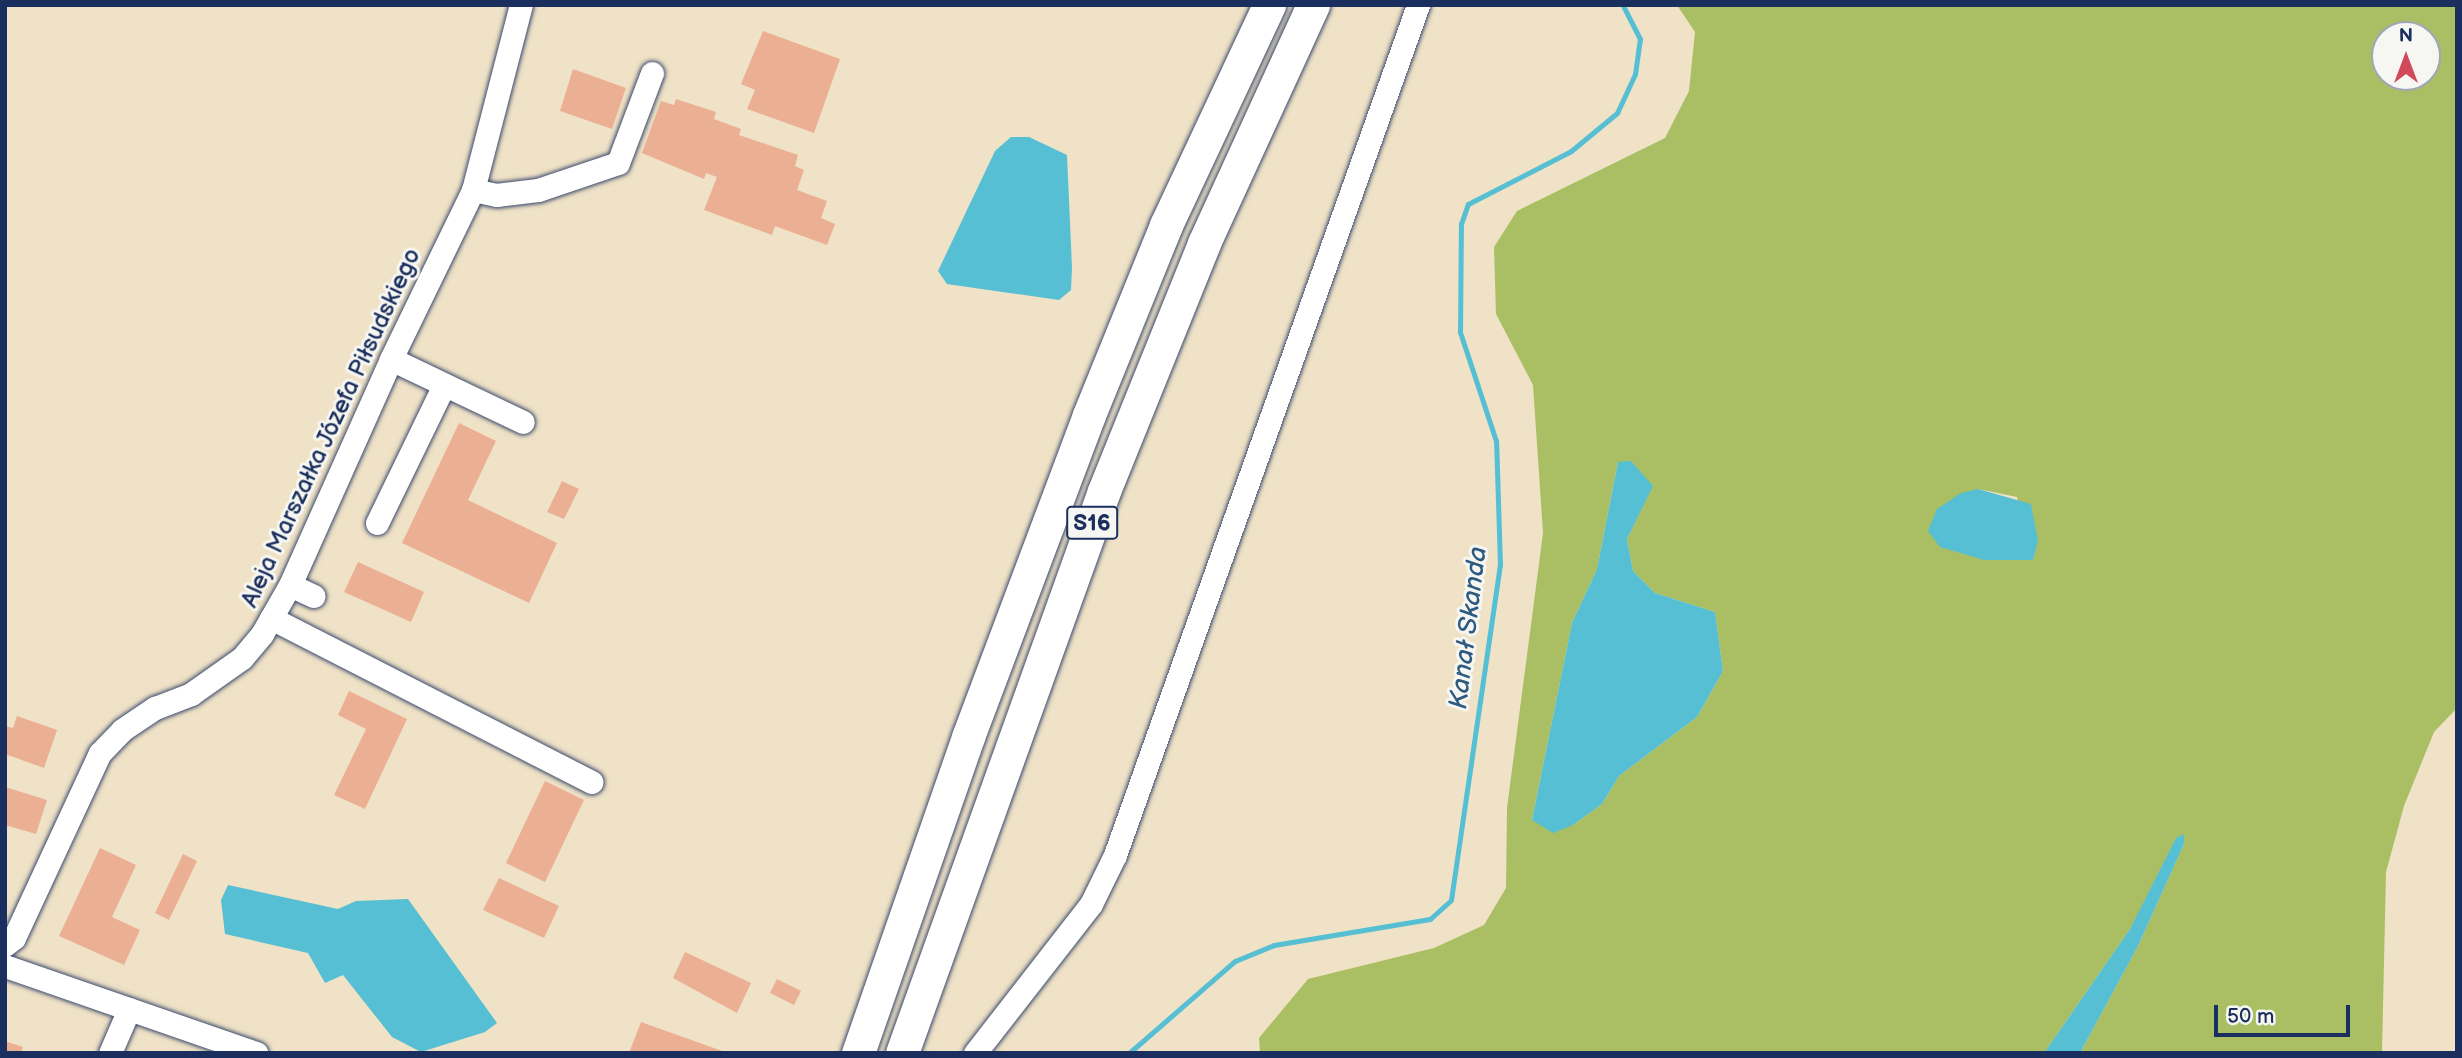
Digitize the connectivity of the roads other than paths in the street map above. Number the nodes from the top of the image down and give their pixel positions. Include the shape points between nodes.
1 (521, 5) edge
2 (1269, 5) edge
3 (1313, 5) edge
4 (1418, 5) edge
5 (652, 73) dead end
6 (473, 190) junction
7 (391, 359) junction
8 (444, 384) junction
9 (523, 422) dead end
10 (377, 523) dead end
11 (290, 585) junction
12 (314, 596) dead end
13 (271, 618) junction
14 (591, 782) dead end
15 (5, 945) edge
16 (5, 966) edge
17 (129, 1009) junction
18 (110, 1053) edge
19 (256, 1053) edge
20 (858, 1053) edge
21 (902, 1053) edge
22 (975, 1053) edge

1 - 6 street, Aleja Marszałka Józefa Piłsudskiego
2 - 20 highway, S16 via 1166,225 1089,415 977,711
3 - 21 highway, S16 via 1210,230 1104,491
4 - 22 street via 1115,855 1091,904
5 - 6 street via 618,163 538,190 496,195
6 - 7 street, Aleja Marszałka Józefa Piłsudskiego
7 - 8 street
7 - 11 street, Aleja Marszałka Józefa Piłsudskiego
8 - 9 street
8 - 10 street
11 - 12 street
11 - 13 street, Aleja Marszałka Józefa Piłsudskiego
13 - 14 street
13 - 15 street, Aleja Marszałka Józefa Piłsudskiego via 242,658 191,694 155,708 122,730 100,753 13,938
16 - 17 street
17 - 18 street
17 - 19 street

